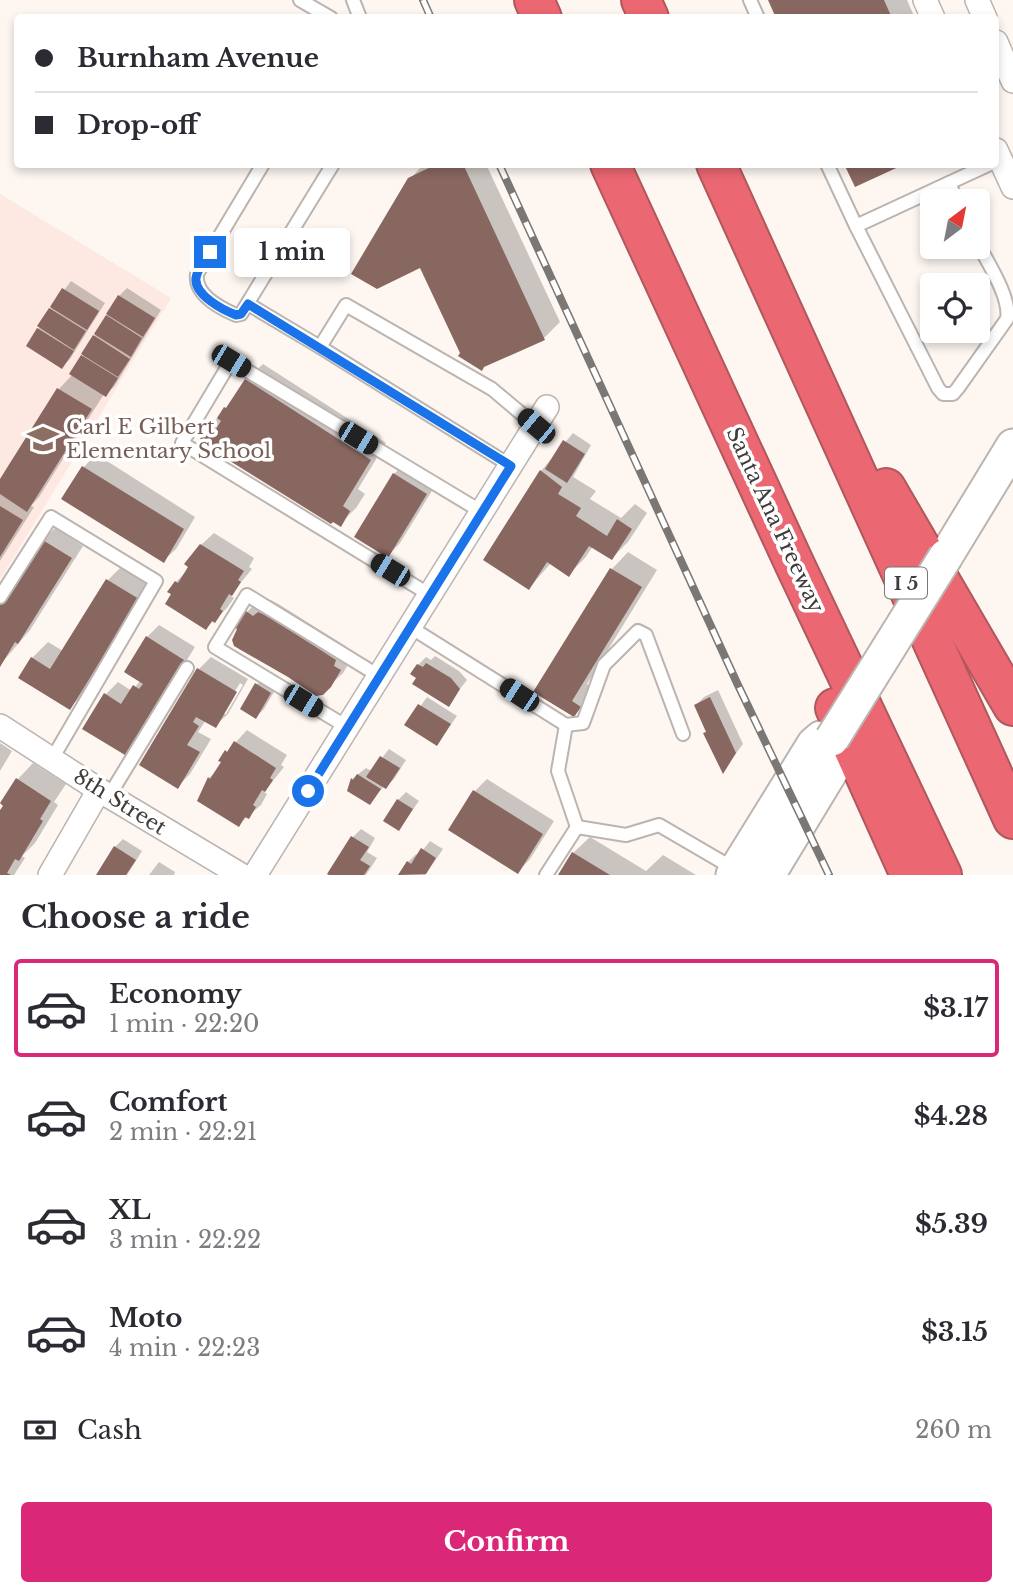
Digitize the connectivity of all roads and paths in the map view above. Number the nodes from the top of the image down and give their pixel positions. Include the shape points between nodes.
1 (300, 0) edge
2 (324, 14) edge
3 (999, 49) edge
4 (1013, 81) edge
5 (999, 165) edge
6 (261, 168) edge
7 (331, 168) edge
8 (612, 168) edge
9 (718, 168) edge
10 (829, 168) edge
11 (978, 168) edge
12 (949, 183) junction
13 (1013, 187) edge
14 (952, 189) edge
15 (856, 226) junction
16 (986, 259) edge
17 (248, 304) junction
18 (799, 346) junction
19 (320, 347) junction
20 (542, 416) joint
21 (1013, 446) edge
22 (511, 466) junction
23 (482, 512) junction
24 (795, 565) junction
25 (430, 595) junction
26 (0, 597) edge
27 (410, 627) junction
28 (187, 668) dead end
29 (379, 676) junction
30 (1013, 706) edge
31 (566, 725) junction
32 (0, 726) edge
33 (347, 727) junction
34 (683, 734) dead end
35 (51, 759) junction
36 (104, 793) junction
37 (1013, 820) edge
38 (577, 827) junction
39 (746, 874) edge
40 (50, 875) edge
41 (241, 875) edge
42 (255, 875) edge
43 (546, 875) edge
44 (910, 875) edge
45 (942, 875) edge

1 - 2 lane
3 - 4 street
5 - 13 street
6 - 17 lane via 195,281 200,292 229,312 241,314
7 - 17 lane
8 - 24 highway, Santa Ana Freeway
9 - 18 highway, I 5
10 - 15 lane
11 - 12 lane
12 - 14 lane
12 - 15 lane
15 - 16 lane via 938,388 946,394 958,388 1007,319 1004,296
17 - 19 lane
18 - 30 highway
18 - 37 highway, I 5
19 - 20 lane via 346,305
19 - 22 lane
20 - 22 street
21 - 39 main road, bridge via 832,738 838,758
22 - 23 street
23 - 25 street
23 - 25 lane via 231,361 182,443
24 - 44 highway via 814,662
24 - 45 highway, Santa Ana Freeway
25 - 27 street
26 - 35 lane via 51,517 156,581
27 - 29 street
27 - 31 lane
28 - 36 lane
29 - 33 street
29 - 33 lane via 247,595 215,647
31 - 34 lane via 583,723 604,665 638,631 646,635
31 - 38 lane via 558,771
32 - 35 street, 8th Street
33 - 42 street
35 - 36 street, 8th Street
36 - 40 street
36 - 41 street, 8th Street
38 - 39 lane via 626,835 659,825
38 - 43 lane

